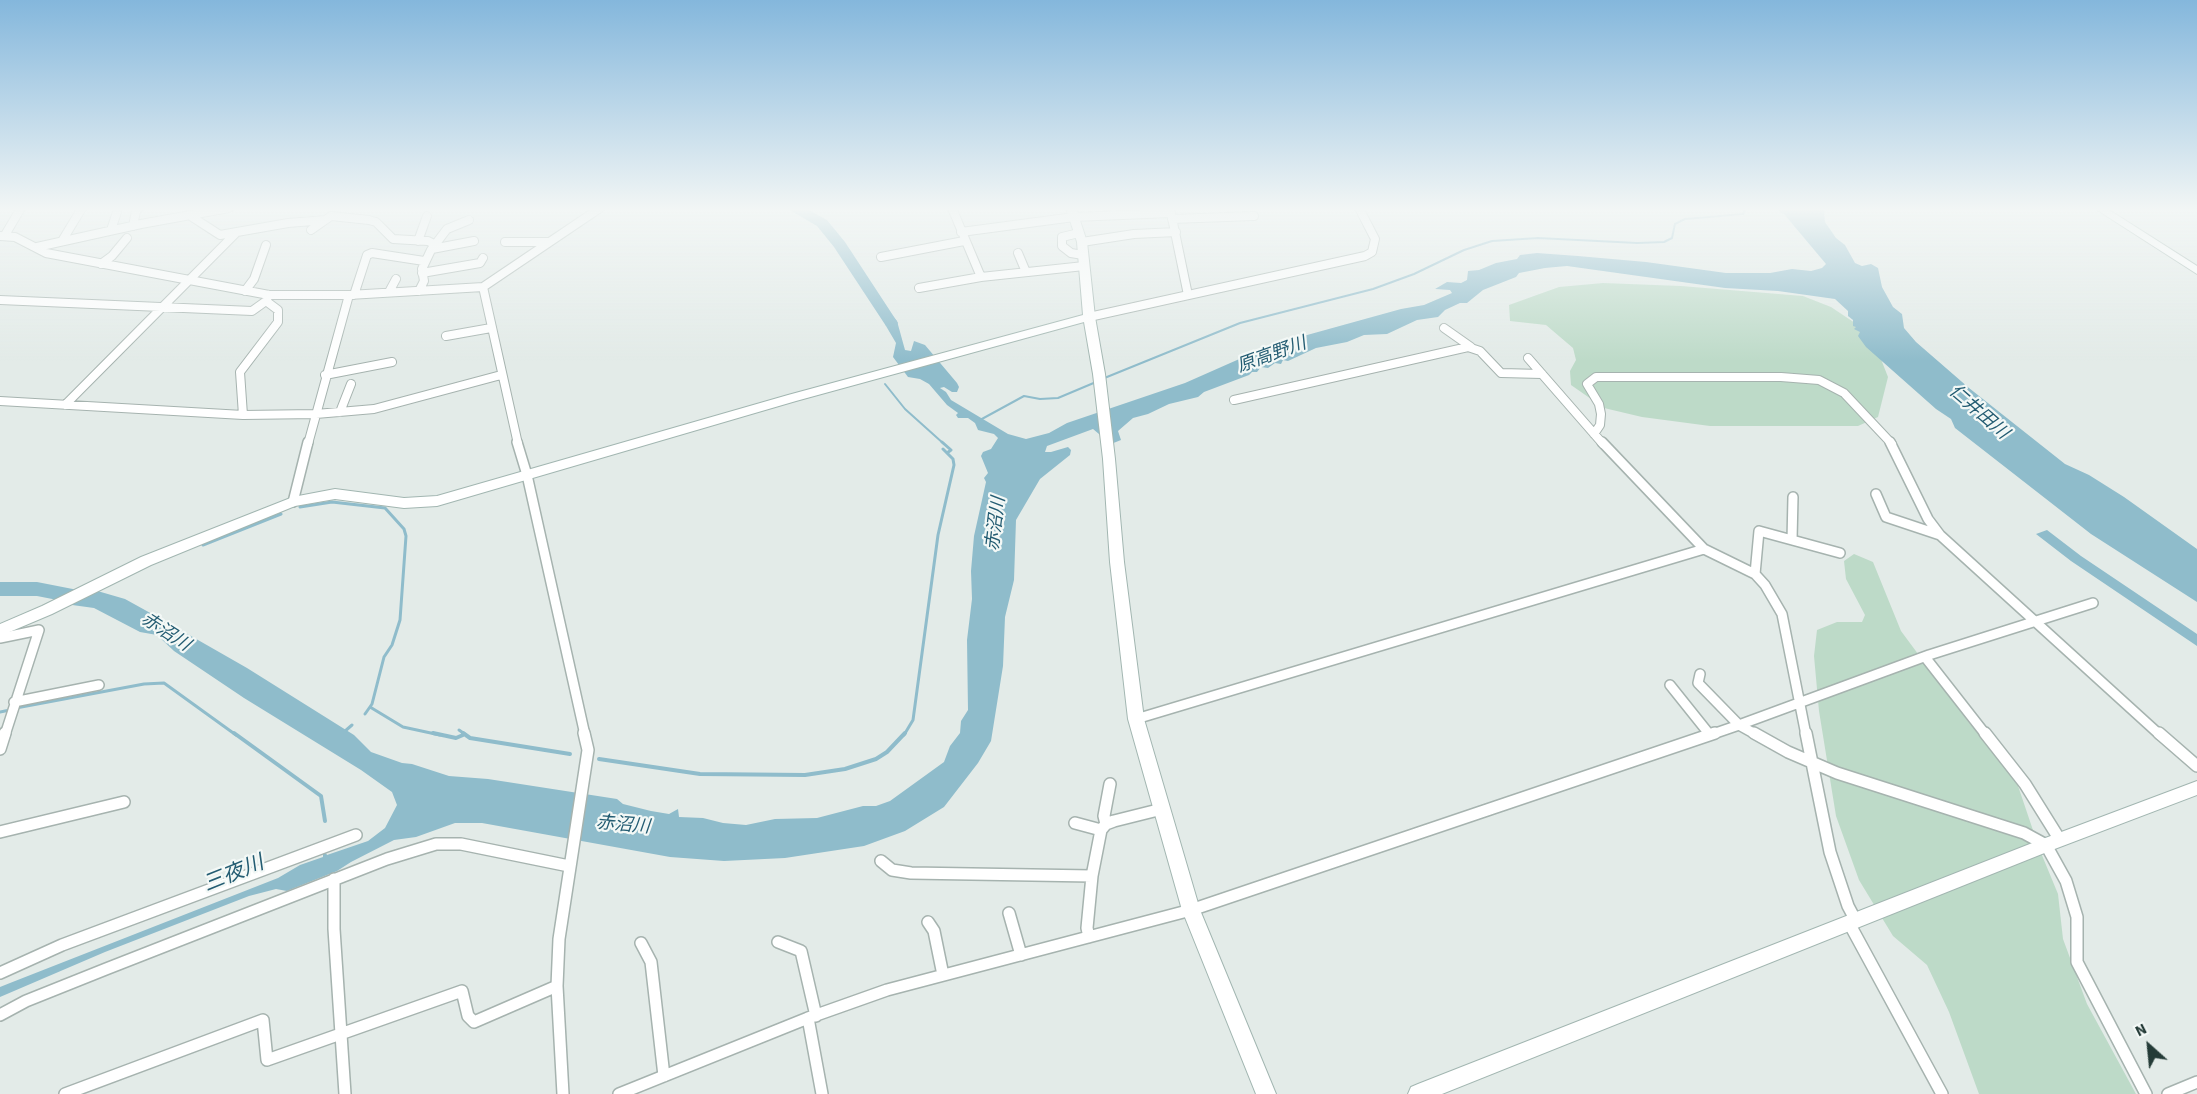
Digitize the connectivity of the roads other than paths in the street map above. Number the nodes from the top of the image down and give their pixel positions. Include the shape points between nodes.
1 (76, 259) edge
2 (108, 259) edge
3 (210, 259) edge
4 (261, 259) edge
5 (365, 259) edge
6 (411, 259) edge
7 (482, 259) edge
8 (524, 259) edge
9 (973, 259) edge
10 (1021, 259) edge
11 (1181, 259) edge
12 (1351, 259) edge
13 (2178, 259) edge
14 (1084, 260) joint
15 (424, 261) joint
16 (101, 264) junction
17 (2197, 271) edge
18 (1026, 272) junction
19 (422, 273) junction
20 (981, 277) junction
21 (396, 279) dead end
22 (189, 280) junction
23 (483, 287) junction
24 (919, 288) dead end
25 (245, 291) junction
26 (419, 291) junction
27 (389, 292) junction
28 (351, 295) junction
29 (1188, 295) junction
30 (267, 298) junction
31 (0, 300) edge
32 (163, 307) junction
33 (1089, 317) junction
34 (491, 328) junction
35 (1444, 328) dead end
36 (446, 336) dead end
37 (1474, 348) junction
38 (1528, 358) dead end
39 (392, 363) dead end
40 (1542, 374) junction
41 (325, 375) junction
42 (501, 375) junction
43 (351, 384) dead end
44 (1234, 400) dead end
45 (0, 402) edge
46 (65, 405) junction
47 (340, 412) junction
48 (316, 414) junction
49 (243, 415) junction
50 (1594, 434) junction
51 (527, 476) junction
52 (1876, 494) dead end
53 (1793, 497) dead end
54 (293, 502) junction
55 (1940, 535) junction
56 (1792, 540) junction
57 (1704, 549) junction
58 (1840, 553) dead end
59 (1755, 574) junction
60 (2093, 603) dead end
61 (2035, 622) junction
62 (0, 630) edge
63 (0, 638) edge
64 (1924, 657) junction
65 (1700, 675) dead end
66 (99, 685) dead end
67 (1670, 685) dead end
68 (1800, 703) junction
69 (13, 706) junction
70 (1136, 719) junction
71 (1739, 725) junction
72 (1710, 735) junction
73 (0, 749) edge
74 (1811, 762) junction
75 (2197, 766) edge
76 (1110, 784) dead end
77 (2197, 788) edge
78 (124, 801) dead end
79 (1162, 809) junction
80 (1075, 823) dead end
81 (1104, 827) junction
82 (0, 832) edge
83 (356, 836) dead end
84 (2053, 842) junction
85 (880, 861) dead end
86 (569, 866) junction
87 (1092, 876) junction
88 (334, 879) junction
89 (1191, 910) junction
90 (1009, 913) dead end
91 (928, 922) dead end
92 (1852, 922) junction
93 (1089, 937) junction
94 (778, 942) dead end
95 (641, 944) dead end
96 (1021, 955) junction
97 (0, 973) edge
98 (943, 975) junction
99 (557, 986) junction
100 (0, 1015) edge
101 (812, 1017) junction
102 (339, 1035) junction
103 (664, 1076) junction
104 (2197, 1082) edge
105 (65, 1094) edge
106 (345, 1094) edge
107 (563, 1094) edge
108 (619, 1094) edge
109 (822, 1094) edge
110 (1266, 1094) edge
111 (1418, 1094) edge
112 (1942, 1094) edge
113 (2146, 1094) edge
114 (2168, 1094) edge

1 - 16 street
2 - 16 street
3 - 22 street
4 - 25 street
5 - 28 street
6 - 15 street
7 - 19 street via 480,263
8 - 23 street
9 - 20 street
10 - 18 street
11 - 29 street
12 - 29 street
13 - 17 street
14 - 18 street
14 - 33 street
15 - 19 street
16 - 22 street
18 - 20 street
19 - 26 street via 424,281
20 - 24 street
21 - 27 street
22 - 25 street
22 - 32 street
23 - 26 street
23 - 34 street
25 - 30 street
26 - 27 street
27 - 28 street
28 - 30 street
28 - 41 street
29 - 33 street
30 - 32 street via 252,311
30 - 49 street via 278,310 279,318 240,372
31 - 32 street
32 - 46 street
33 - 51 street
33 - 70 street via 1099,374
34 - 36 street
34 - 42 street
35 - 37 street
37 - 40 street via 1501,374
37 - 44 street
38 - 40 street
39 - 41 street
40 - 50 street
41 - 48 street
42 - 47 street via 375,409
42 - 51 street
43 - 47 street
45 - 46 street
46 - 49 street
47 - 48 street
48 - 49 street
48 - 54 street
50 - 55 street via 1601,414 1587,384 1596,377 1819,380 1844,393 1897,451 1928,519
50 - 57 street
51 - 54 street via 430,502 404,503 335,494
51 - 86 street via 587,739 585,775
52 - 55 street via 1886,517
53 - 56 street
54 - 62 street via 146,561
55 - 61 street
56 - 58 street
56 - 59 street via 1759,531
57 - 59 street
57 - 70 street
59 - 68 street via 1782,614
60 - 61 street
61 - 64 street
61 - 75 street
63 - 69 street via 39,630
64 - 68 street
64 - 84 street via 2025,784
65 - 71 street via 1698,683
66 - 69 street
67 - 72 street
68 - 71 street
68 - 74 street
69 - 73 street
70 - 79 street
71 - 72 street
71 - 74 street
72 - 89 street
74 - 84 street
74 - 92 street via 1830,852
76 - 81 street
77 - 84 street
78 - 82 street
79 - 81 street
79 - 89 street
80 - 81 street
81 - 87 street
83 - 97 street via 62,945
84 - 92 street
84 - 113 street via 2077,917 2077,962
85 - 87 street via 892,870 910,873
86 - 88 street via 461,844 436,844
86 - 99 street
87 - 93 street
88 - 100 street
88 - 102 street
89 - 93 street
89 - 110 street
90 - 96 street
91 - 98 street via 934,931
92 - 111 street
92 - 112 street
93 - 96 street
94 - 101 street via 801,951
95 - 103 street via 651,962
96 - 98 street
98 - 101 street
99 - 102 street via 474,1022 468,1016 462,991
99 - 107 street
101 - 103 street
101 - 109 street
102 - 105 street via 267,1060 263,1020
102 - 106 street
103 - 108 street
104 - 114 street

